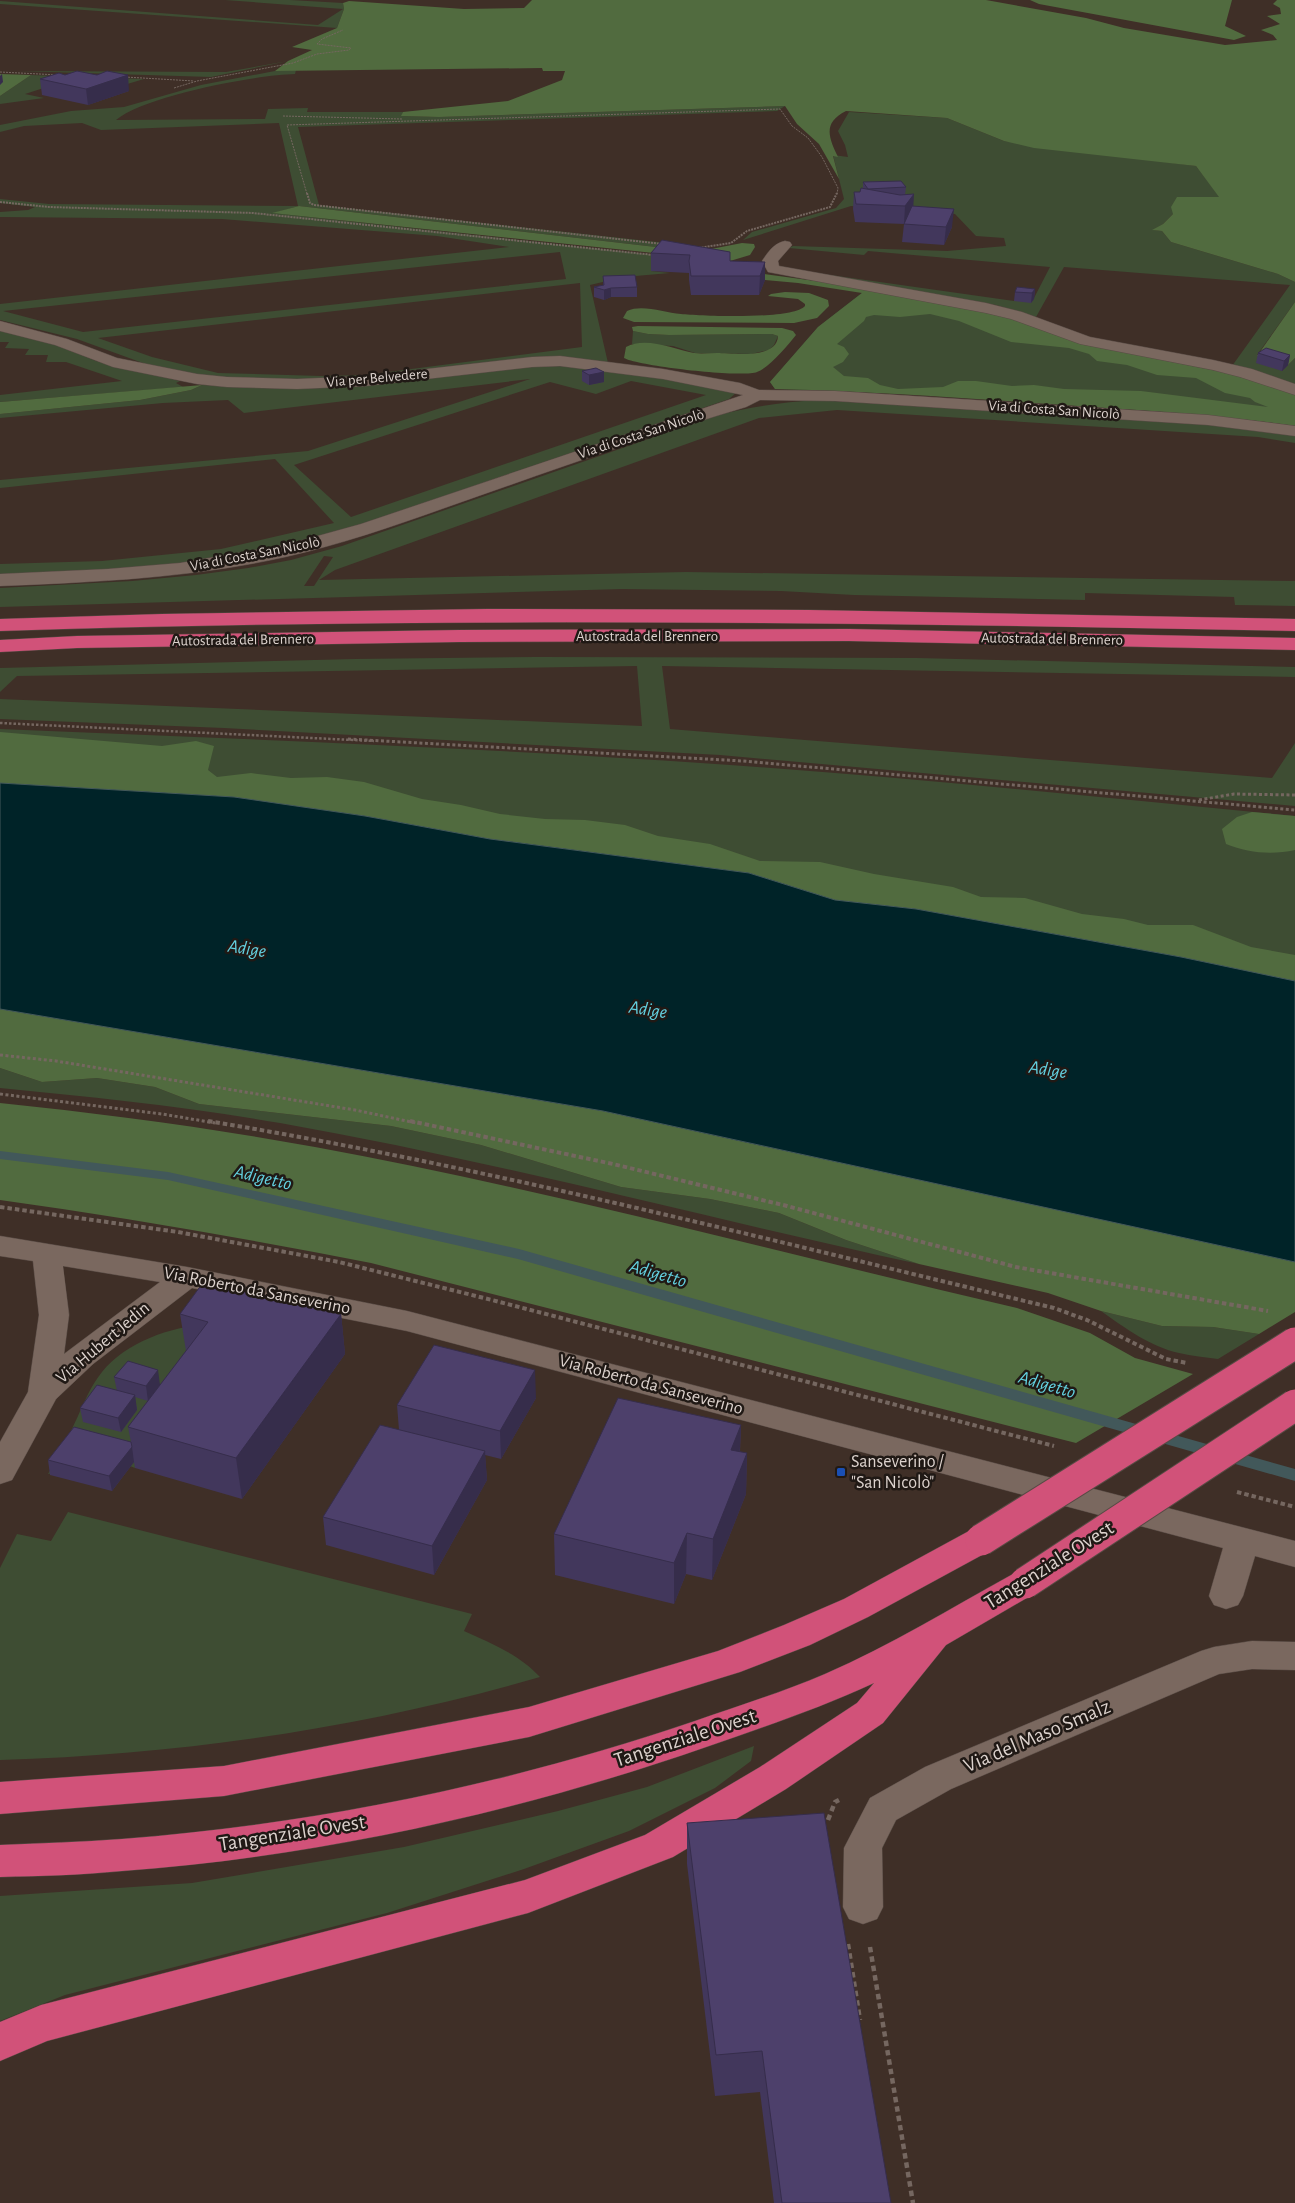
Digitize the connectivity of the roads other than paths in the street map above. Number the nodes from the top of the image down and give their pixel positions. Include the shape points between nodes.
1 (785, 245) dead end
2 (0, 326) edge
3 (1295, 390) edge
4 (757, 395) junction
5 (1295, 431) edge
6 (0, 580) edge
7 (0, 625) edge
8 (1295, 625) edge
9 (1295, 644) edge
10 (0, 646) edge
11 (0, 1246) edge
12 (47, 1254) junction
13 (187, 1276) junction
14 (1295, 1343) edge
15 (44, 1392) junction
16 (1295, 1405) edge
17 (0, 1472) edge
18 (1242, 1540) junction
19 (1295, 1554) edge
20 (1226, 1596) dead end
21 (940, 1630) junction
22 (1295, 1656) edge
23 (0, 1798) edge
24 (0, 1861) edge
25 (863, 1907) road end
26 (0, 2042) edge

1 - 3 street via 770,261 773,270 986,308 1016,315 1086,341 1246,372
2 - 4 street, Via per Belvedere via 60,342 114,362 227,382 297,384 365,381 560,361 663,374 740,388
4 - 5 street, Via di Costa San Nicolò via 835,396 1066,410 1208,420
4 - 6 street, Via di Costa San Nicolò via 360,531 285,551 210,565 132,573
7 - 8 highway, Autostrada del Brennero via 470,616 869,616
9 - 10 highway, Autostrada del Brennero via 838,635 458,636
11 - 12 street, Via Roberto da Sanseverino
12 - 13 street, Via Roberto da Sanseverino
12 - 15 street, Via Hubert Jedin via 54,1315
13 - 15 street, Via Hubert Jedin via 82,1356
13 - 18 street, Via Roberto da Sanseverino via 407,1321
14 - 23 highway, bridge via 981,1540 856,1608 797,1635 717,1665 528,1722 224,1781
15 - 17 street, Via Hubert Jedin
16 - 21 highway, Tangenziale Ovest, bridge via 1025,1583
18 - 19 street, Via Roberto da Sanseverino
18 - 20 street
21 - 24 highway, Tangenziale Ovest via 840,1683 767,1711 671,1745 462,1804 236,1842 123,1855
21 - 26 highway via 870,1713 773,1778 659,1846 528,1896 40,2024
22 - 25 street, Via del Maso Smalz via 1252,1655 1214,1661 938,1778 883,1809 863,1848

